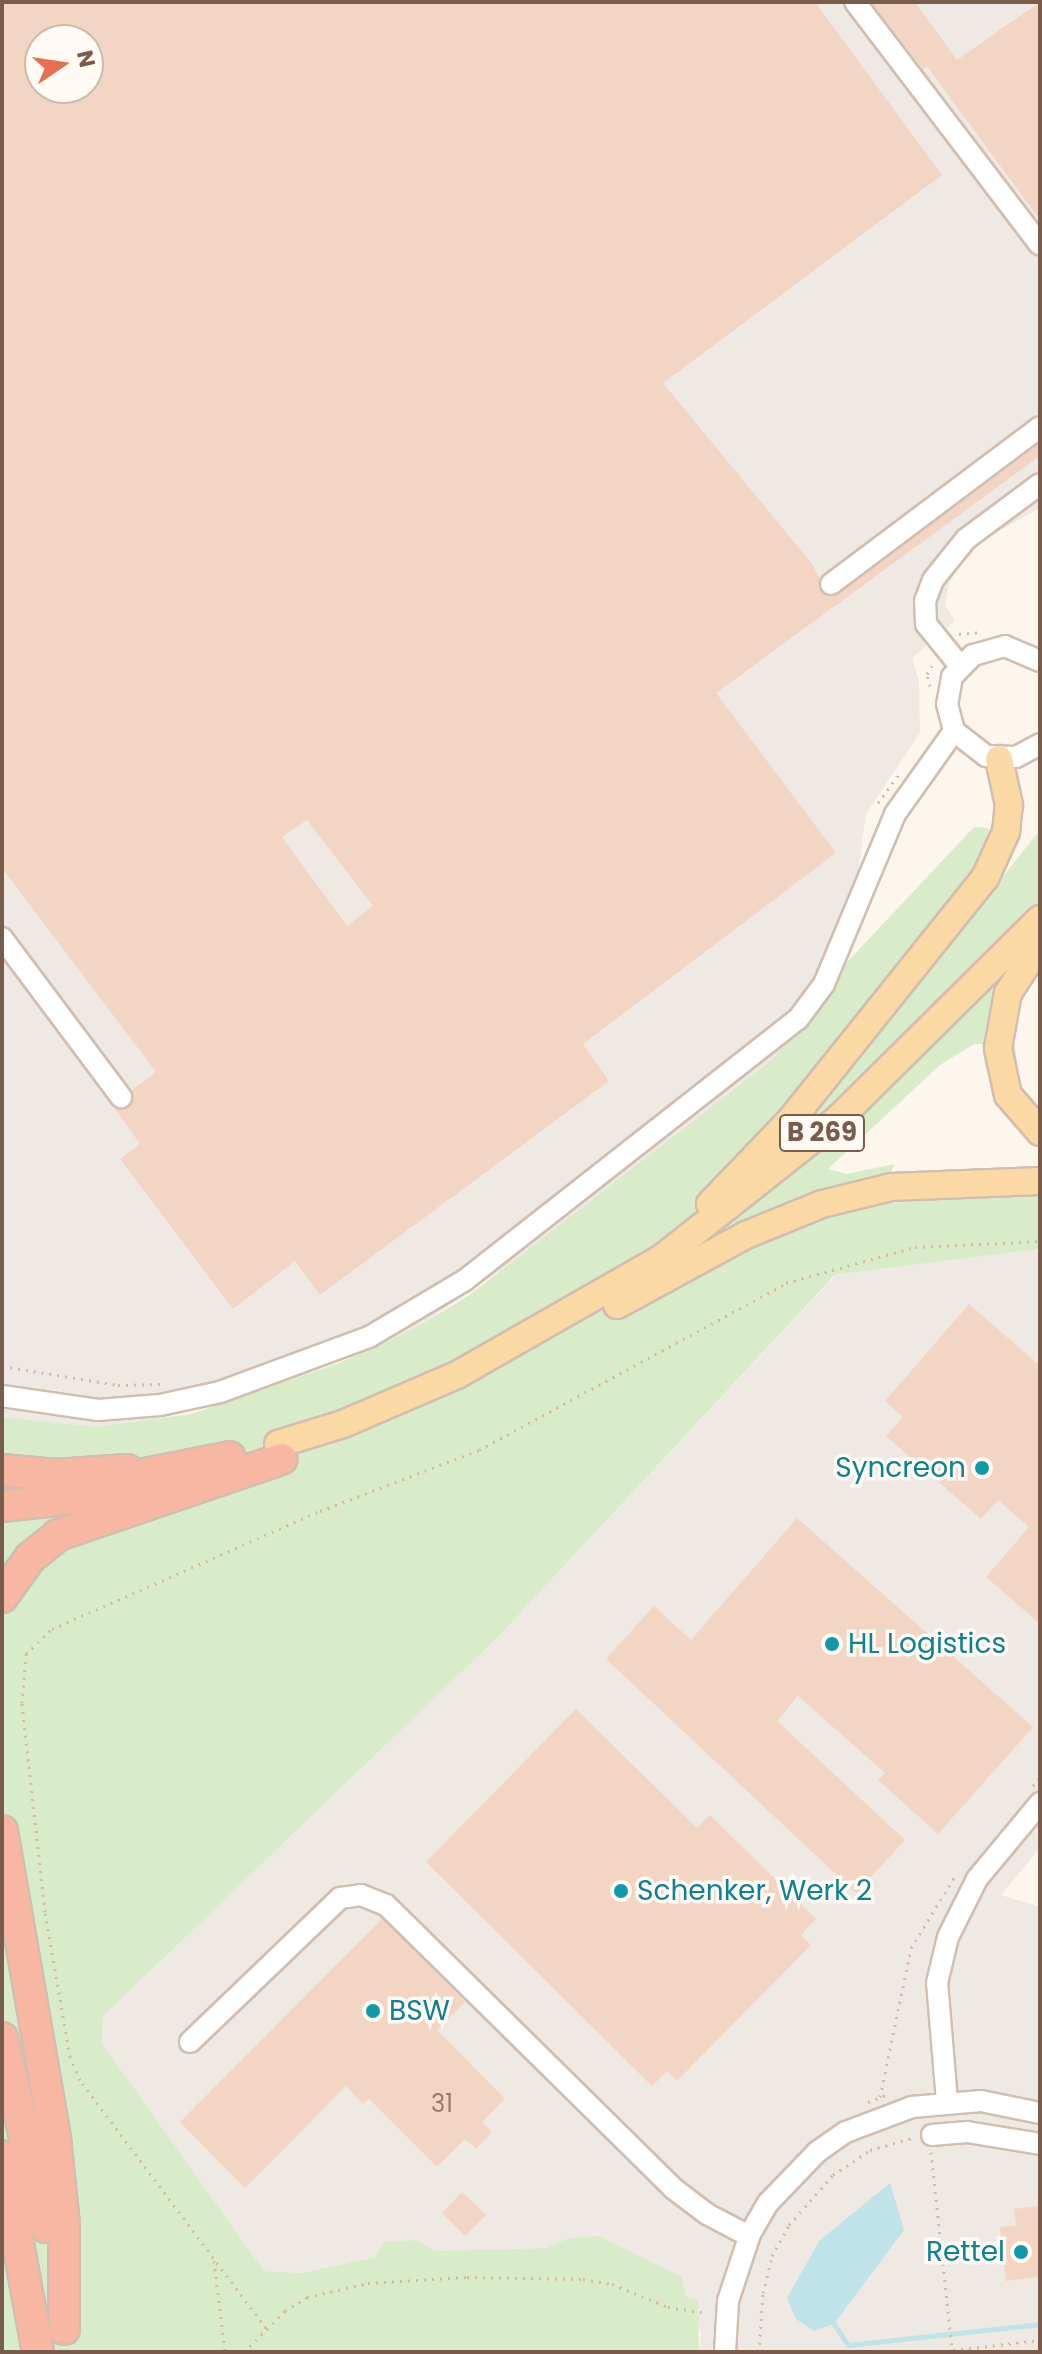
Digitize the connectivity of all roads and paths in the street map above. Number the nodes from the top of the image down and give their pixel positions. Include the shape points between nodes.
1 (855, 2) edge
2 (1040, 245) edge
3 (1040, 427) edge
4 (1040, 484) edge
5 (831, 584) dead end
6 (985, 633) dead end
7 (944, 649) junction
8 (1040, 661) edge
9 (960, 666) junction
10 (930, 695) dead end
11 (954, 731) junction
12 (1040, 744) edge
13 (999, 759) junction
14 (900, 772) dead end
15 (873, 816) dead end
16 (1040, 919) edge
17 (1040, 935) edge
18 (2, 938) edge
19 (1040, 944) edge
20 (121, 1097) dead end
21 (1040, 1132) edge
22 (1040, 1181) edge
23 (1040, 1241) edge
24 (573, 1320) junction
25 (2, 1366) edge
26 (174, 1382) dead end
27 (2, 1396) edge
28 (280, 1451) junction
29 (2, 1470) edge
30 (2, 1493) edge
31 (2, 1506) edge
32 (2, 1597) edge
33 (1040, 1803) edge
34 (2, 1831) edge
35 (2, 2038) edge
36 (190, 2042) dead end
37 (947, 2101) junction
38 (1040, 2113) edge
39 (932, 2135) junction
40 (1039, 2141) edge
41 (2, 2156) edge
42 (749, 2236) junction
43 (214, 2260) junction
44 (708, 2313) dead end
45 (266, 2328) junction
46 (1040, 2340) edge
47 (66, 2341) edge
48 (952, 2350) edge
49 (38, 2352) edge
50 (225, 2352) edge
51 (244, 2352) edge
52 (725, 2352) edge
53 (759, 2352) edge
54 (937, 2352) edge

1 - 2 street
3 - 5 street
4 - 7 street via 966,539 933,580 925,601 926,624
6 - 7 path via 961,632
7 - 9 street
7 - 10 path via 927,674
8 - 9 street via 1005,646 988,648
9 - 11 street via 947,704
11 - 13 street via 973,750
11 - 27 street via 895,814 824,984 798,1019 475,1273 369,1337 220,1392 160,1405 98,1410
12 - 13 street
13 - 24 main road via 1009,805 1006,832 997,856 956,915 752,1165
14 - 15 path
16 - 24 main road, B 269 / B 269 via 892,1070 775,1172
17 - 24 main road via 899,1078 782,1183 668,1269
18 - 20 street
19 - 21 main road via 1008,993 998,1048 1008,1095
22 - 24 main road via 891,1187 822,1204
23 - 43 path via 902,1249 786,1283 479,1450 320,1511 52,1629 36,1641 26,1654 22,1703 45,1912 70,2057 80,2080
24 - 28 main road, B 269 / B 269
25 - 26 path via 118,1385
28 - 29 highway via 116,1471 56,1475
28 - 30 highway via 163,1473
28 - 31 highway via 165,1487
28 - 32 highway via 58,1535 30,1558
33 - 37 street via 977,1879 948,1937 937,1983
34 - 47 highway via 55,2139 64,2225
35 - 47 highway via 41,2197
36 - 42 street via 340,1898 361,1895 386,1905 674,2189
37 - 38 street via 981,2101
37 - 42 street via 878,2117 817,2152 776,2194
39 - 40 street via 967,2132
39 - 48 path via 930,2168
39 - 53 path via 870,2150 807,2201 772,2256
41 - 49 highway
42 - 52 street via 728,2301
43 - 45 path
43 - 50 path
44 - 45 path via 668,2307 612,2284 583,2279 467,2277 329,2290 307,2297
45 - 51 path
46 - 48 path
48 - 54 path

